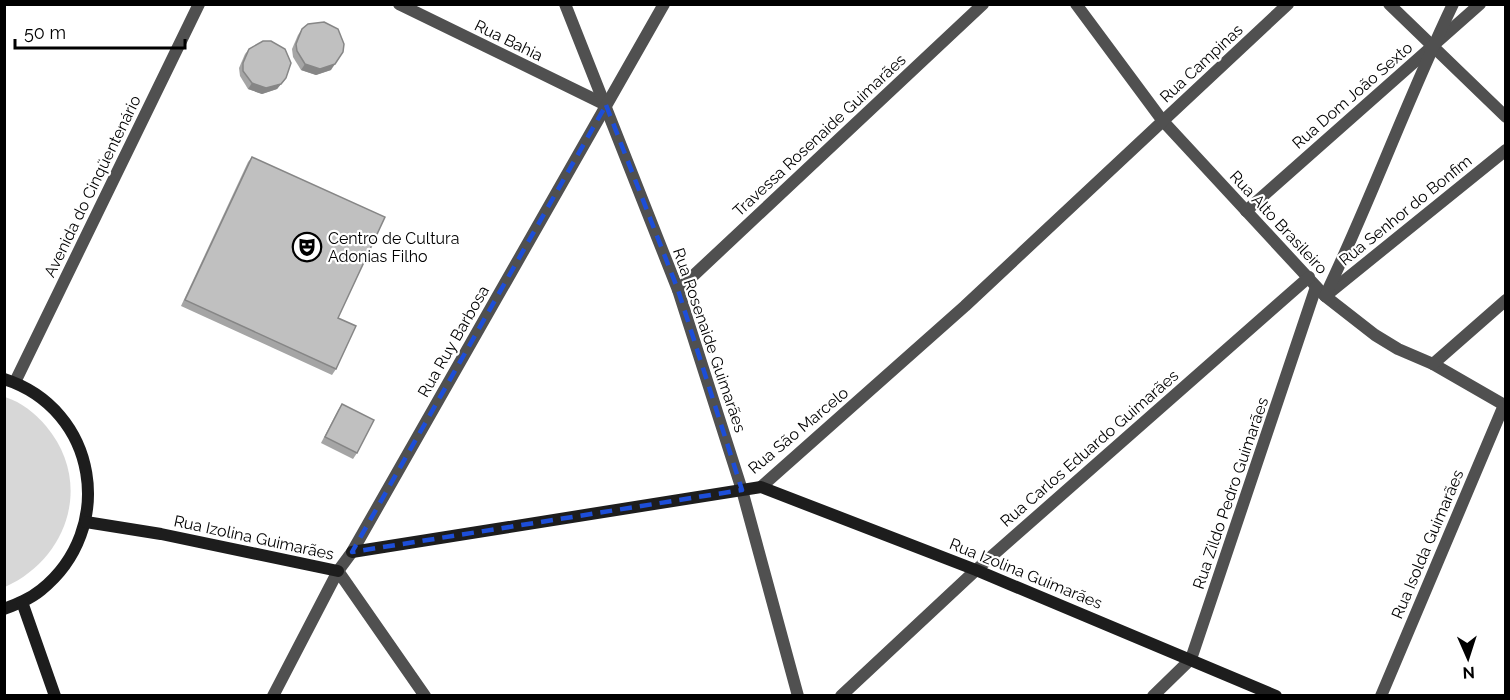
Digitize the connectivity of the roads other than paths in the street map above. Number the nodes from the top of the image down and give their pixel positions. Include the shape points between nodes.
1 (199, 4) edge
2 (399, 4) edge
3 (565, 4) edge
4 (664, 4) edge
5 (983, 4) edge
6 (1076, 4) edge
7 (1288, 4) edge
8 (1389, 4) edge
9 (1453, 4) edge
10 (1480, 4) edge
11 (1432, 47) junction
12 (606, 105) junction
13 (1506, 117) edge
14 (1162, 120) junction
15 (1506, 150) edge
16 (1246, 211) junction
17 (1312, 282) junction
18 (678, 290) junction
19 (1325, 296) junction
20 (1506, 300) edge
21 (1432, 364) junction
22 (10, 381) edge
23 (1505, 406) edge
24 (761, 487) junction
25 (742, 490) junction
26 (86, 522) junction
27 (352, 552) junction
28 (976, 570) junction
29 (338, 571) junction
30 (22, 602) junction
31 (4, 609) edge
32 (1191, 659) junction
33 (56, 696) edge
34 (273, 696) edge
35 (425, 696) edge
36 (798, 696) edge
37 (841, 696) edge
38 (1154, 696) edge
39 (1276, 696) edge
40 (1382, 696) edge

1 - 22 street, Avenida do Cinqüentenário
2 - 12 street, Rua Bahia
3 - 12 street, Rua Rosenaide Guimarães
4 - 12 street, Rua Ruy Barbosa
5 - 18 street, Travessa Rosenaide Guimarães
6 - 14 street, Rua Alto Brasileiro
7 - 14 street, Rua Campinas
8 - 11 street
9 - 11 street
10 - 11 street, Rua Dom João Sexto
11 - 13 street
11 - 16 street, Rua Dom João Sexto
11 - 19 street via 1356,232
12 - 18 street, Rua Rosenaide Guimarães
12 - 27 street, Rua Ruy Barbosa
14 - 16 street, Rua Alto Brasileiro
14 - 24 street, Rua São Marcelo via 965,306
15 - 19 street, Rua Senhor do Bonfim
16 - 17 street, Rua Alto Brasileiro
17 - 19 street, Rua Alto Brasileiro
17 - 28 street, Rua Carlos Eduardo Guimarães
17 - 32 street, Rua Zildo Pedro Guimarães
18 - 25 street, Rua Rosenaide Guimarães
19 - 21 street, Rua Alto Brasileiro via 1376,336
20 - 21 street
21 - 23 street, Rua Alto Brasileiro
22 - 26 main road via 51,406 76,439 88,479
23 - 40 street, Rua Isolda Guimarães
24 - 25 main road, Rua São Marcelo
24 - 28 main road, Rua Izolina Guimarães
25 - 27 main road, Rua São Marcelo
25 - 36 street, Rua Rosenaide Guimarães
26 - 29 main road, Rua Izolina Guimarães
26 - 30 main road via 63,568 40,591
27 - 29 street, Rua Ruy Barbosa
28 - 32 main road, Rua Izolina Guimarães
28 - 37 street, Rua Carlos Eduardo Guimarães
29 - 34 street, Rua Ruy Barbosa
29 - 35 street, Rua Izolina Guimarães
30 - 31 main road
30 - 33 main road
32 - 38 street, Rua Zildo Pedro Guimarães
32 - 39 main road, Rua Izolina Guimarães

